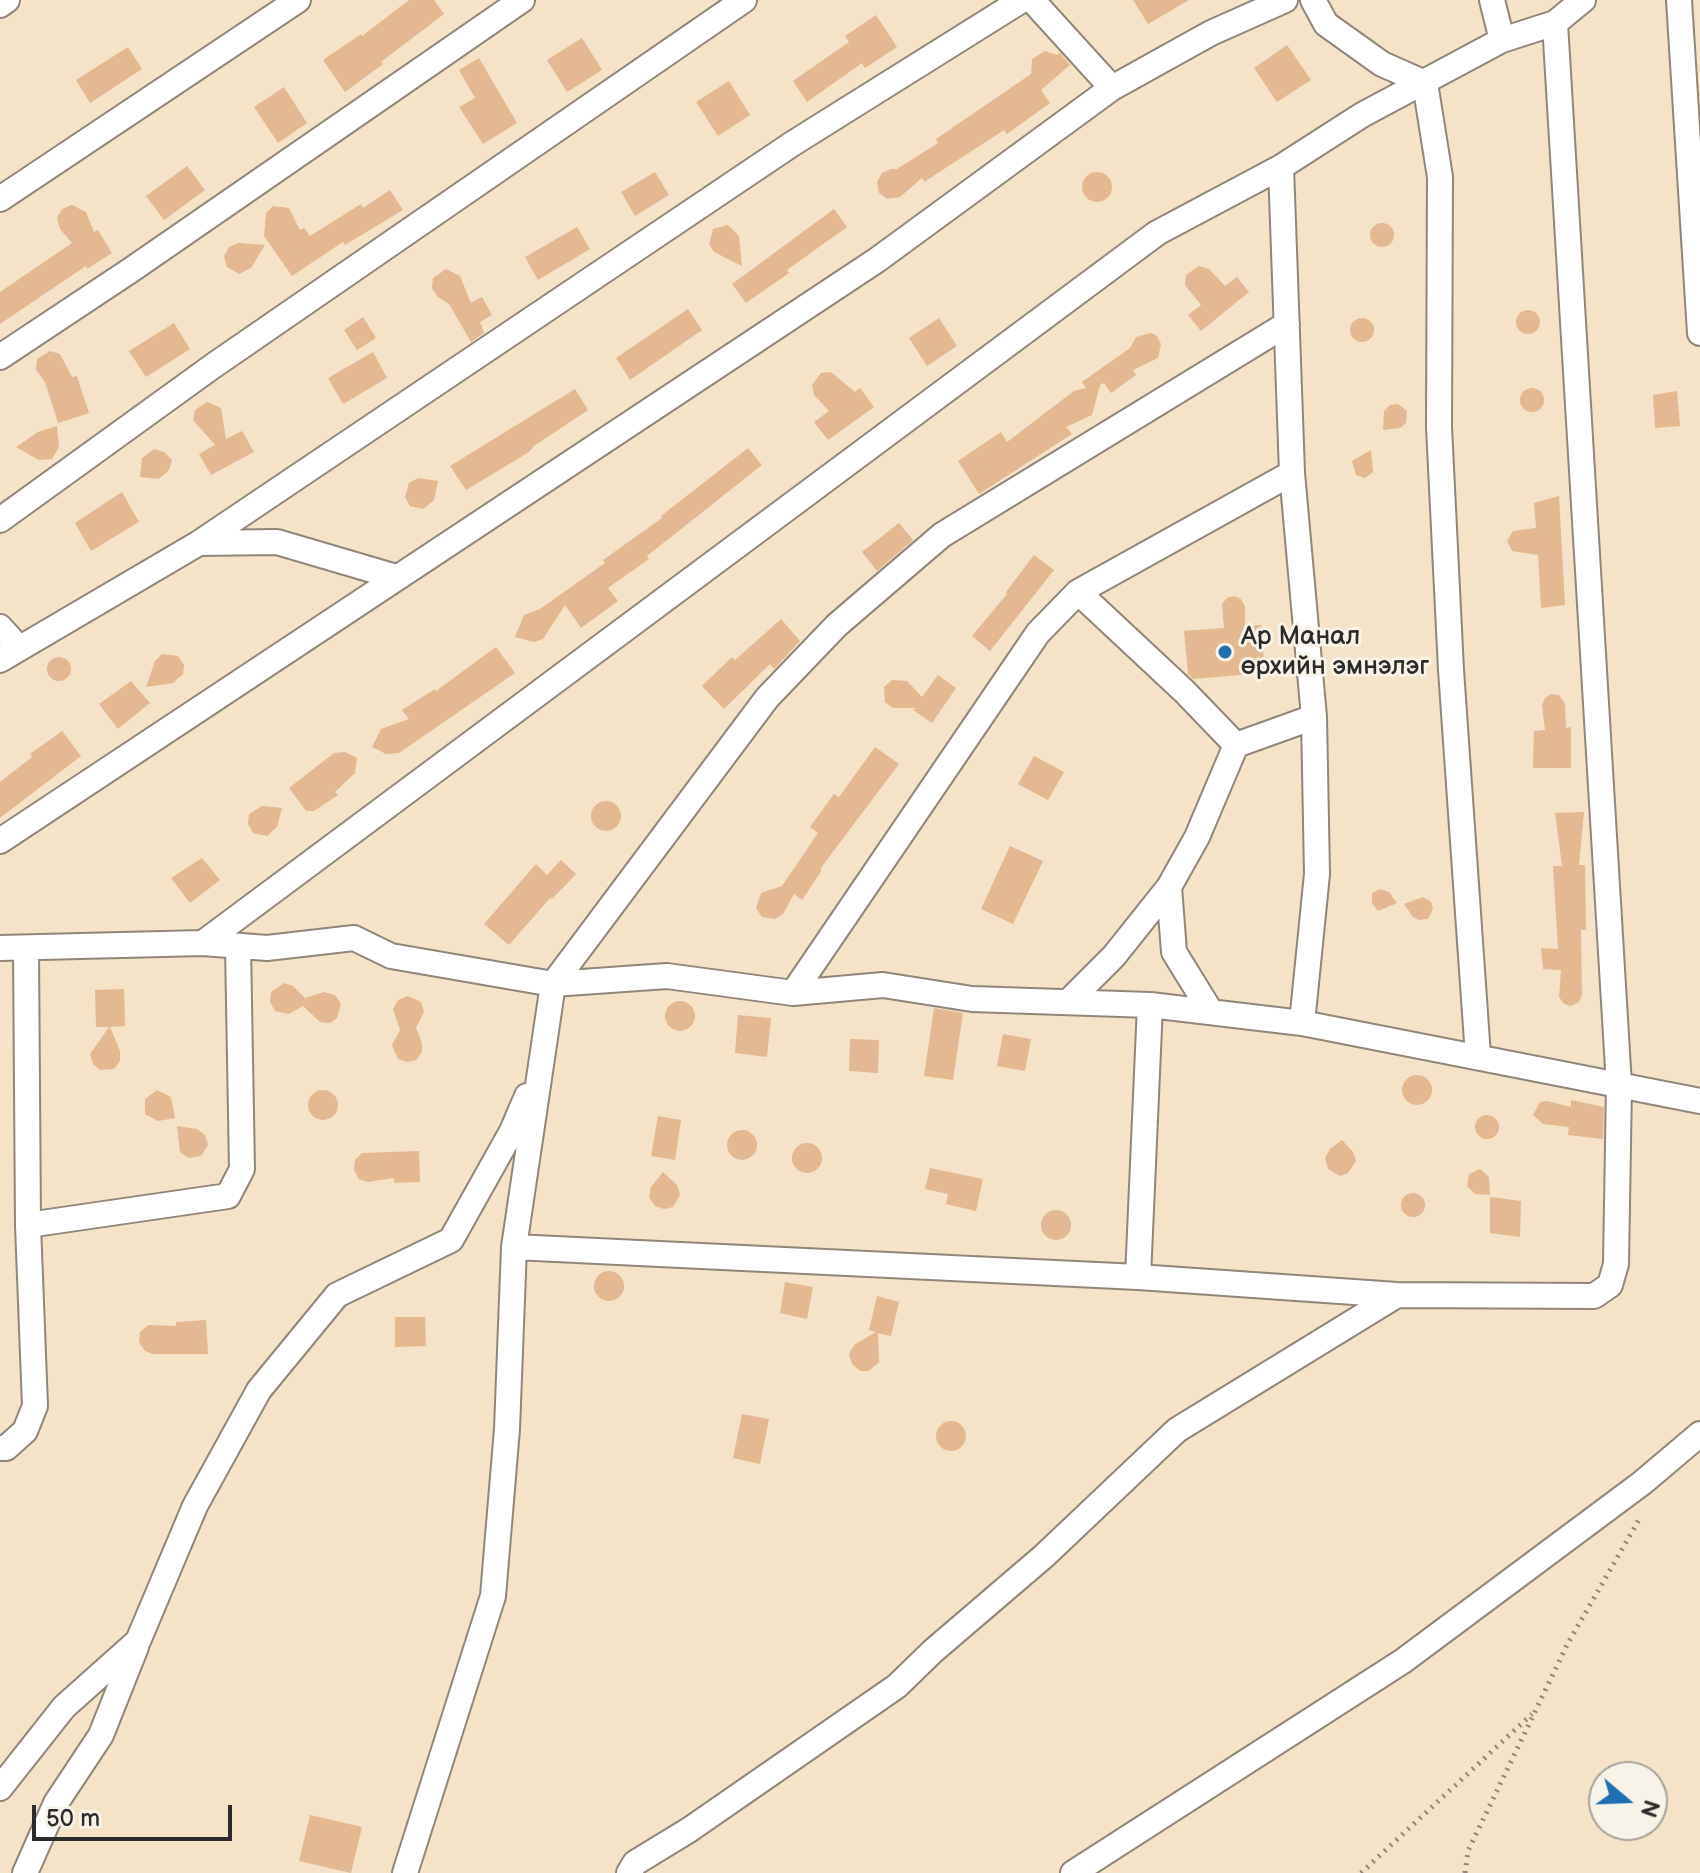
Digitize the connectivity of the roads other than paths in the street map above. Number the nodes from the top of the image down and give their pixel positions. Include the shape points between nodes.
1 (7, 0) edge
2 (298, 0) edge
3 (522, 0) edge
4 (744, 0) edge
5 (1022, 0) edge
6 (1032, 0) edge
7 (1285, 0) edge
8 (1313, 0) edge
9 (1492, 0) edge
10 (1583, 0) edge
11 (1679, 0) edge
12 (0, 5) edge
13 (1555, 23) junction
14 (1502, 40) junction
15 (1425, 83) junction
16 (1112, 88) junction
17 (1281, 167) junction
18 (0, 199) edge
19 (1287, 324) junction
20 (1700, 333) edge
21 (0, 357) edge
22 (1292, 473) junction
23 (0, 520) edge
24 (199, 543) junction
25 (396, 577) junction
26 (1078, 592) junction
27 (0, 627) edge
28 (9, 653) edge
29 (1314, 717) junction
30 (1236, 745) junction
31 (0, 841) edge
32 (1169, 887) junction
33 (203, 943) junction
34 (238, 946) junction
35 (0, 948) edge
36 (26, 948) junction
37 (553, 984) junction
38 (793, 993) junction
39 (1068, 1002) junction
40 (1150, 1005) junction
41 (1211, 1012) junction
42 (1302, 1023) junction
43 (1478, 1056) junction
44 (542, 1058) junction
45 (1619, 1085) junction
46 (1700, 1101) edge
47 (28, 1225) junction
48 (514, 1247) junction
49 (1138, 1277) junction
50 (1397, 1295) junction
51 (1700, 1434) edge
52 (0, 1448) edge
53 (141, 1634) junction
54 (0, 1788) edge
55 (25, 1873) edge
56 (405, 1873) edge
57 (629, 1873) edge
58 (1073, 1873) edge

1 - 12 street
2 - 18 street
3 - 21 street
4 - 23 street via 213,366
5 - 24 street via 792,144
6 - 16 street
7 - 16 street via 1211,33
8 - 15 street via 1326,24 1382,64
9 - 14 street
10 - 13 street
11 - 20 street
13 - 14 street
13 - 45 street
14 - 15 street
15 - 17 street via 1362,115
15 - 43 street via 1440,177 1439,427
16 - 25 street via 877,260
17 - 19 street
17 - 33 street via 1157,233
19 - 22 street
19 - 37 street via 942,535 837,625 767,698
22 - 26 street
22 - 29 street
24 - 25 street via 277,542
24 - 28 street
25 - 31 street
26 - 30 street
26 - 38 street via 1038,633
27 - 28 street
29 - 30 street
29 - 42 street via 1317,874
30 - 32 street
32 - 39 street via 1114,956
32 - 41 street via 1174,952
33 - 34 street
33 - 36 street
34 - 37 street via 354,938 391,956
34 - 47 street via 242,1169 228,1196
35 - 36 street
36 - 47 street
37 - 38 street via 667,976
37 - 44 street
38 - 39 street via 883,985 972,999
39 - 40 street
40 - 41 street
40 - 49 street
41 - 42 street
42 - 43 street
43 - 45 street
44 - 48 street
44 - 53 street via 512,1131 451,1240 337,1295 259,1390 195,1506
45 - 46 street
45 - 50 street via 1616,1264 1610,1285 1594,1296
47 - 52 street via 35,1406 25,1431
48 - 49 street
48 - 56 street via 493,1596
49 - 50 street
50 - 57 street via 1177,1430 897,1686 635,1863
51 - 58 street via 1403,1661
53 - 54 street via 64,1707
53 - 55 street via 101,1735 56,1803

